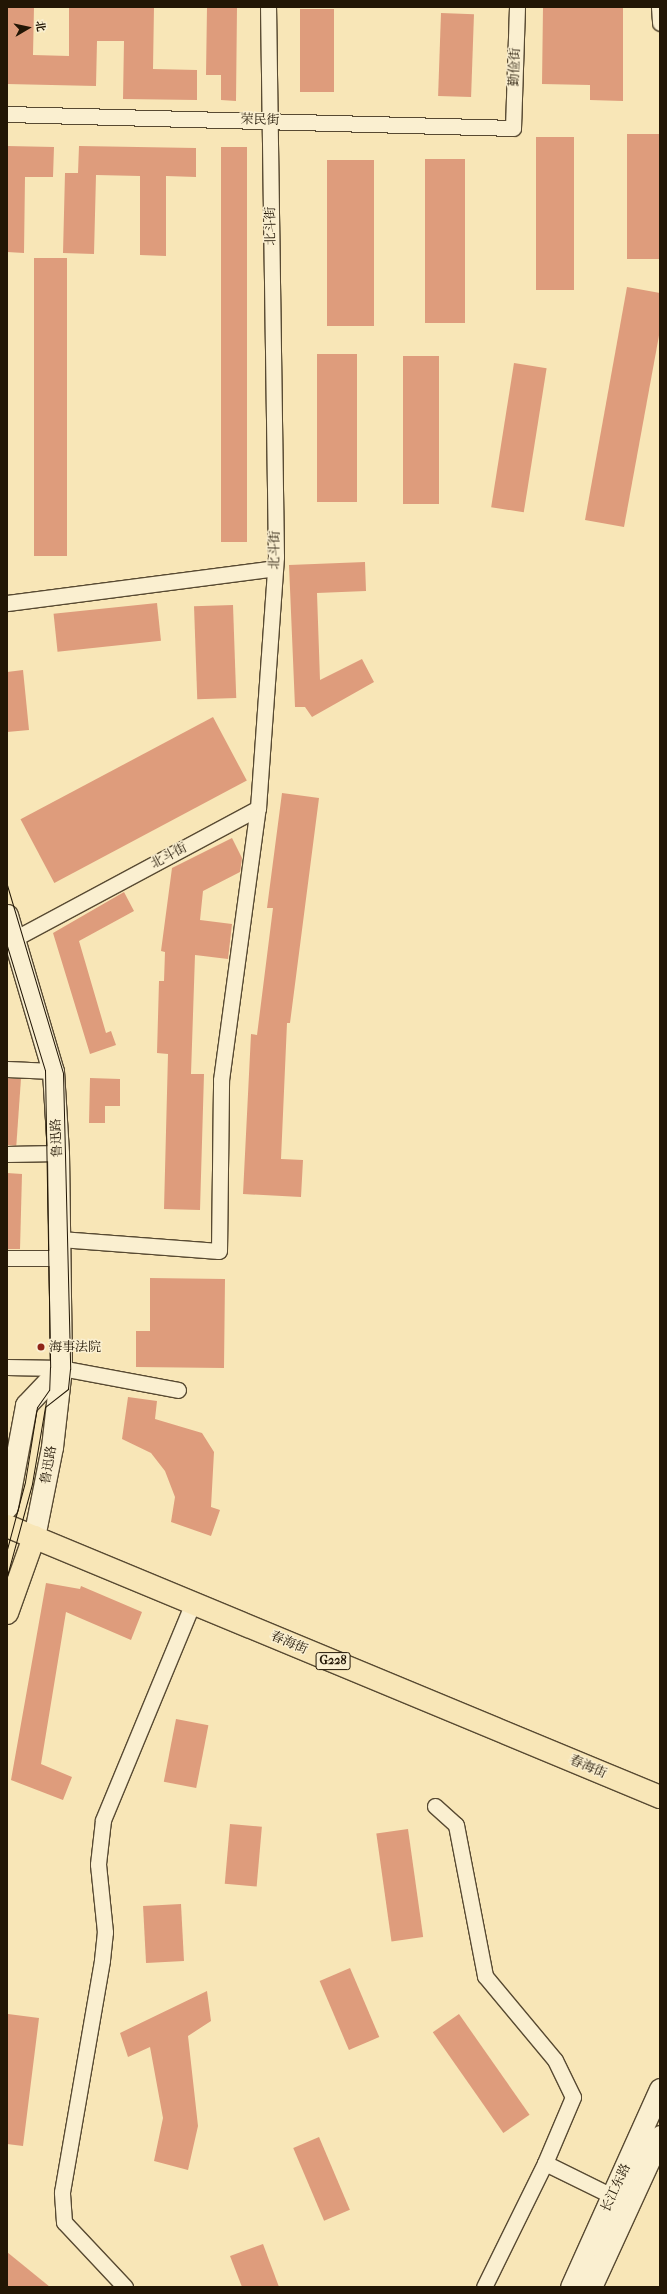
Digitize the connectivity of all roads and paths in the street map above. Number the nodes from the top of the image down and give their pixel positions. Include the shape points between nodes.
1 (268, 7) edge
2 (517, 7) edge
3 (659, 7) edge
4 (660, 24) edge
5 (7, 114) edge
6 (269, 120) junction
7 (513, 128) joint
8 (275, 568) junction
9 (7, 603) edge
10 (258, 808) junction
11 (7, 915) edge
12 (11, 938) edge
13 (7, 1069) edge
14 (53, 1071) junction
15 (58, 1153) junction
16 (7, 1154) edge
17 (60, 1248) junction
18 (7, 1258) edge
19 (7, 1367) edge
20 (61, 1368) junction
21 (178, 1390) dead end
22 (7, 1507) edge
23 (7, 1526) edge
24 (34, 1536) junction
25 (193, 1603) junction
26 (7, 1613) edge
27 (660, 1797) edge
28 (435, 1806) dead end
29 (660, 2089) edge
30 (660, 2136) edge
31 (546, 2163) junction
32 (612, 2196) junction
33 (125, 2287) edge
34 (484, 2287) edge
35 (571, 2287) edge
36 (591, 2287) edge

1 - 6 street, 北斗街
2 - 7 street, 勤俭街
3 - 4 street
5 - 6 street, 荣民街
6 - 7 street, 荣民街
6 - 8 street, 北斗街
8 - 9 street
8 - 10 street, 北斗街
10 - 12 street, 北斗街
10 - 17 street via 221,1080 219,1251
11 - 12 main road, 鲁迅路
12 - 14 main road, 鲁迅路
13 - 14 street
14 - 15 main road, 鲁迅路
15 - 16 street
15 - 17 main road, 鲁迅路
17 - 18 street
17 - 20 main road, 鲁迅路
19 - 20 street
20 - 21 street
20 - 22 main road via 26,1405
20 - 24 main road, 鲁迅路 via 52,1447
23 - 24 highway, 春海街 / G228
24 - 25 highway, 春海街 / G228
24 - 26 highway
25 - 27 highway, 春海街 / G228
25 - 33 street via 103,1820 98,1864 105,1932 102,1960 62,2192 64,2222
28 - 31 street via 456,1825 485,1976 555,2060 573,2097
29 - 32 main road, 长江东路
30 - 36 main road, 长江东路
31 - 32 street
31 - 34 street
32 - 35 main road, 长江东路

